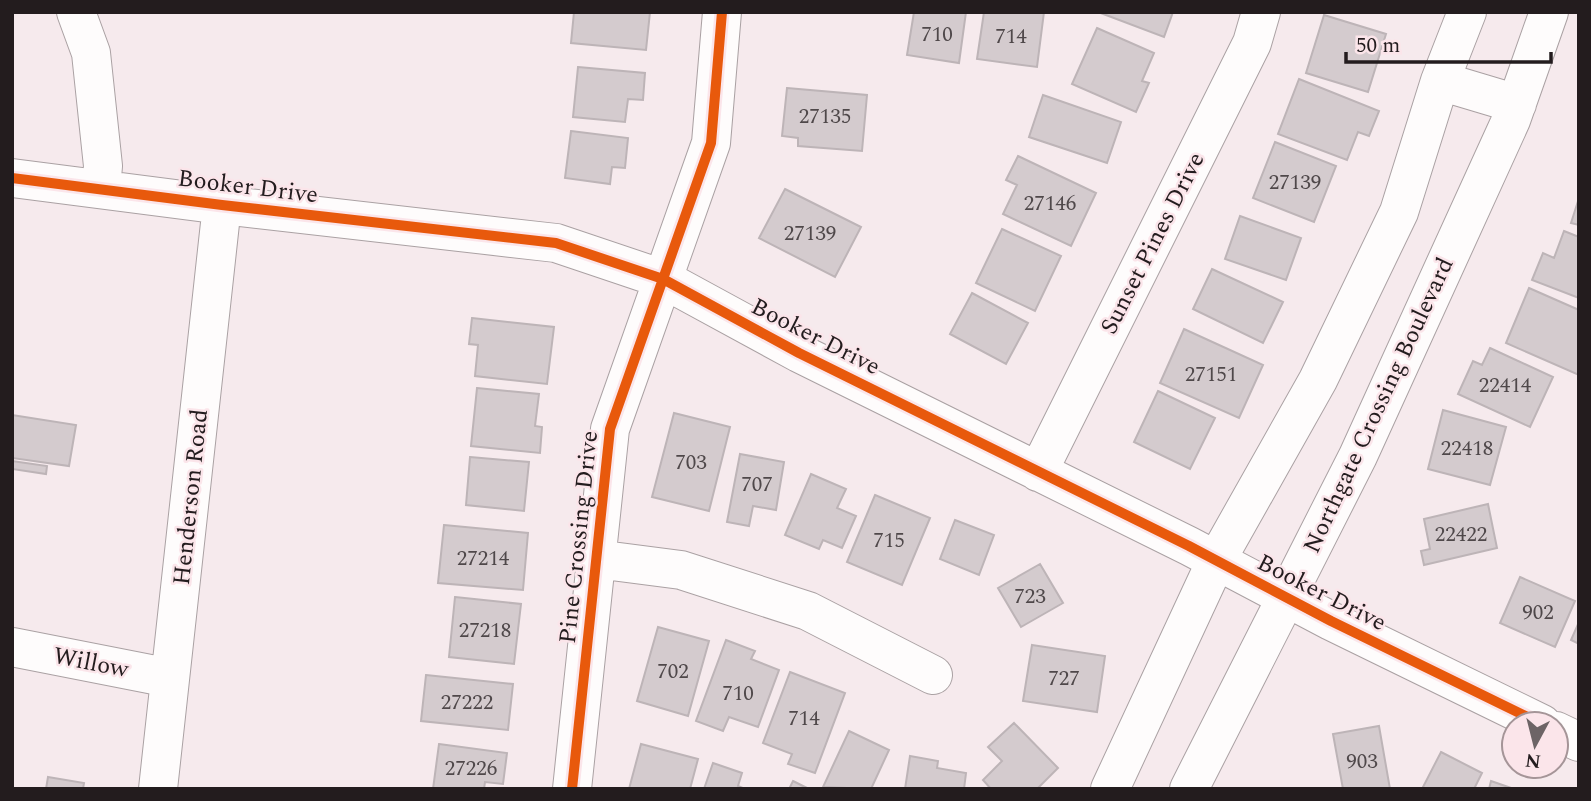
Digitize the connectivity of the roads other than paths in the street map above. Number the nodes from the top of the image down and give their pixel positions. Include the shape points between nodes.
1 (76, 12) edge
2 (722, 12) edge
3 (1261, 12) edge
4 (1467, 12) edge
5 (1549, 12) edge
6 (1440, 81) junction
7 (1517, 104) junction
8 (12, 178) edge
9 (101, 188) junction
10 (222, 205) junction
11 (663, 279) junction
12 (1038, 472) junction
13 (596, 559) junction
14 (1216, 561) junction
15 (1285, 597) junction
16 (12, 647) edge
17 (933, 675) dead end
18 (170, 678) junction
19 (1514, 710) edge
20 (158, 789) edge
21 (572, 789) edge
22 (1110, 789) edge
23 (1189, 789) edge

1 - 9 street via 91,53 103,166
2 - 11 street, Pine Crossing Drive via 711,143
3 - 12 street, Sunset Pines Drive via 1252,43
4 - 6 street
5 - 7 street, Northgate Crossing Boulevard
6 - 7 street
6 - 14 street via 1399,212 1318,380
7 - 15 street, Northgate Crossing Boulevard via 1358,456
8 - 9 street, Booker Drive
9 - 10 street, Booker Drive
10 - 11 street, Booker Drive via 556,243
10 - 18 street, Henderson Road
11 - 12 street, Booker Drive via 799,353
11 - 13 street, Pine Crossing Drive via 610,429
12 - 14 street, Booker Drive
13 - 17 street via 681,570 808,611
13 - 21 street, Pine Crossing Drive
14 - 15 street, Booker Drive
14 - 22 street
15 - 19 street, Booker Drive
15 - 23 street, Northgate Crossing Boulevard
16 - 18 street, Willow
18 - 20 street, Henderson Road

